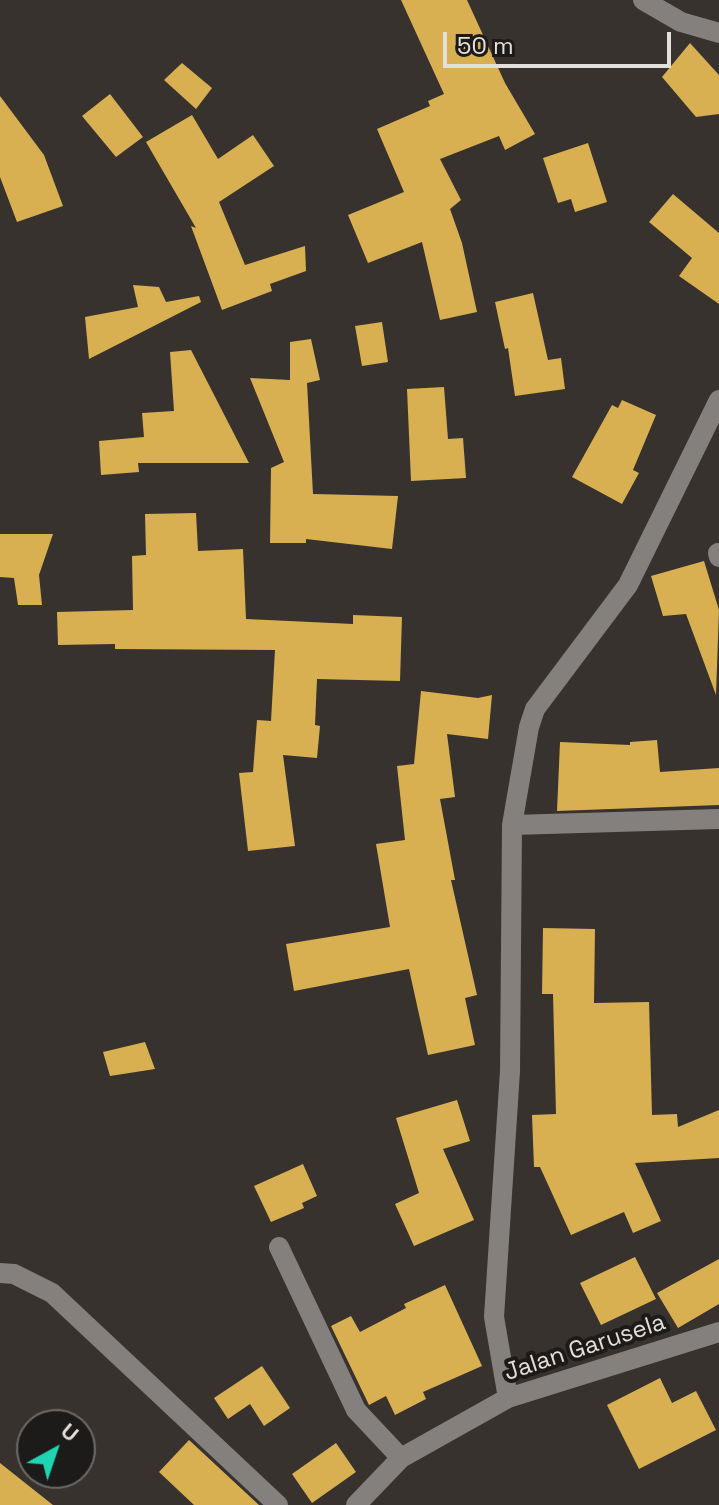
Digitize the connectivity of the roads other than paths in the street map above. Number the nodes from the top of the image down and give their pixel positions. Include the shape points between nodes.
1 (643, 0) edge
2 (719, 33) edge
3 (719, 400) edge
4 (719, 819) edge
5 (512, 825) junction
6 (279, 1247) dead end
7 (0, 1273) edge
8 (719, 1332) edge
9 (508, 1398) junction
10 (401, 1458) junction
11 (278, 1505) edge
12 (356, 1505) edge

1 - 2 street via 681,22
3 - 5 street via 628,585 535,709
4 - 5 street
5 - 9 street via 510,1071 494,1317
6 - 10 street via 356,1410
7 - 11 street via 14,1274 52,1293
8 - 9 street, Jalan Garusela
9 - 10 street, Jalan Garusela
10 - 12 street, Jalan Garusela

